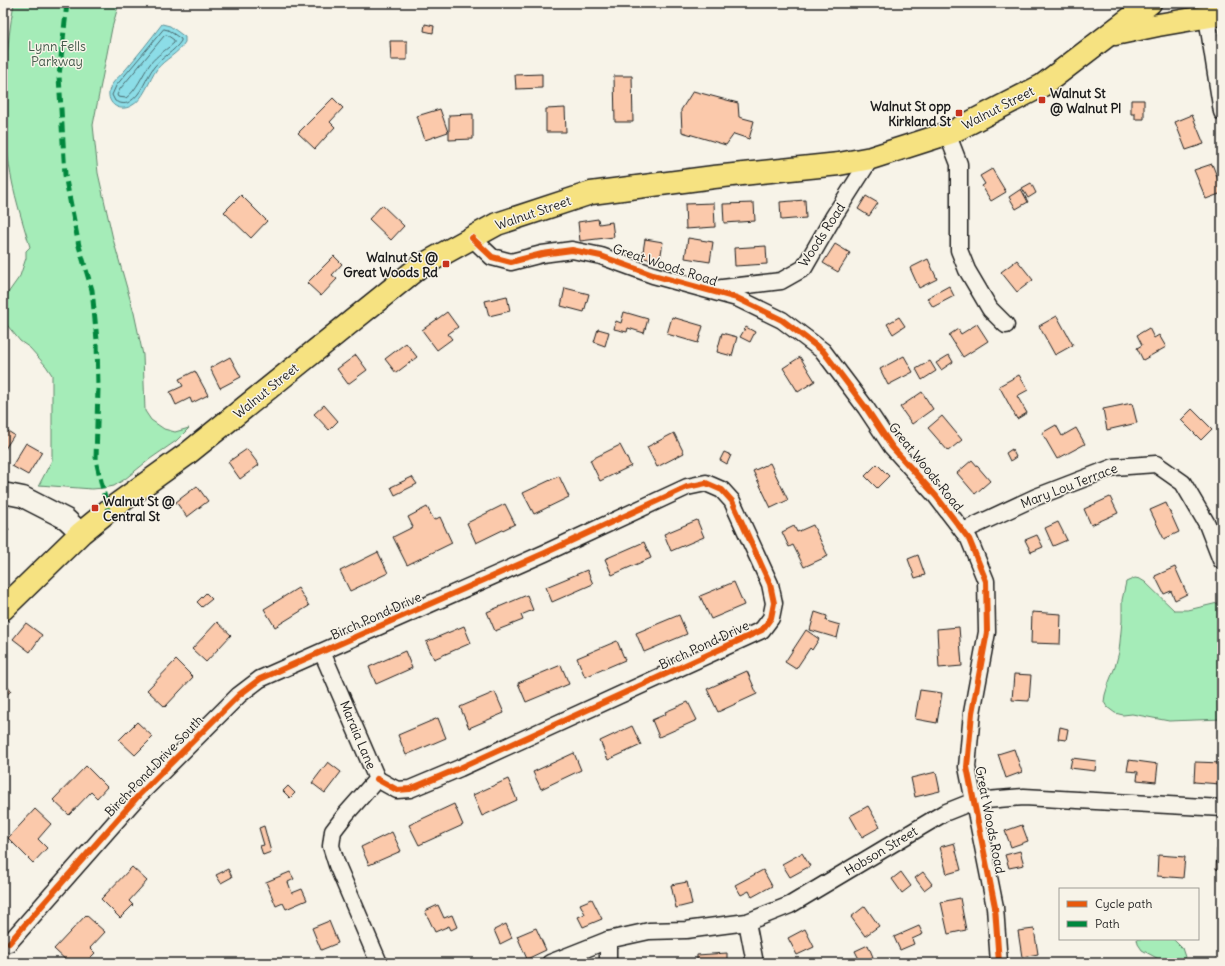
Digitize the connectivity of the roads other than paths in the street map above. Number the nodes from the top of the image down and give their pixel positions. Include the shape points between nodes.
1 (1150, 3) edge
2 (1215, 16) edge
3 (1110, 35) junction
4 (1222, 112) edge
5 (947, 133) junction
6 (871, 158) junction
7 (472, 238) junction
8 (706, 290) junction
9 (1006, 325) dead end
10 (3, 493) edge
11 (963, 531) junction
12 (81, 533) junction
13 (1221, 560) dead end
14 (3, 609) edge
15 (322, 652) junction
16 (377, 779) junction
17 (974, 801) junction
18 (1222, 808) edge
19 (747, 922) junction
20 (608, 940) junction
21 (9, 943) dead end
22 (379, 963) edge
23 (550, 963) edge
24 (608, 963) edge
25 (755, 963) edge
26 (999, 963) edge

1 - 3 main road, Walnut Street
2 - 3 main road
2 - 4 street
3 - 5 main road, Walnut Street via 1044,85
5 - 6 main road, Walnut Street
5 - 9 street via 959,164 959,250 983,299
6 - 7 main road, Walnut Street via 591,193 497,224
6 - 8 street, Woods Road via 804,268 780,281
7 - 8 street, Great Woods Road via 492,257 511,262 572,250 601,256 653,275
7 - 12 main road, Walnut Street via 419,267 187,454
8 - 11 street, Great Woods Road via 737,298 782,320 823,351 892,447
10 - 12 street via 23,497 66,519
11 - 13 street, Mary Lou Terrace via 1036,497 1114,467 1156,464 1183,483 1207,524
11 - 17 street, Great Woods Road via 969,539 986,581 986,632 972,713 967,767
12 - 14 main road, Walnut Street
15 - 16 street, Maraia Lane
15 - 16 street, Birch Pond Drive via 687,487 706,484 722,490 732,501 770,584 774,603 771,618 762,630 410,789 397,790
15 - 21 street, Birch Pond Drive South via 260,679 239,695 139,794
16 - 22 street, Maraia Lane via 333,831 330,846
17 - 18 street, Hobson Street via 1024,797
17 - 19 street, Hobson Street via 944,812 790,905
17 - 26 street, Great Woods Road via 995,907
19 - 20 street, Hobson Street via 686,930 649,931
19 - 25 street
20 - 23 street, Hobson Street
20 - 24 street

